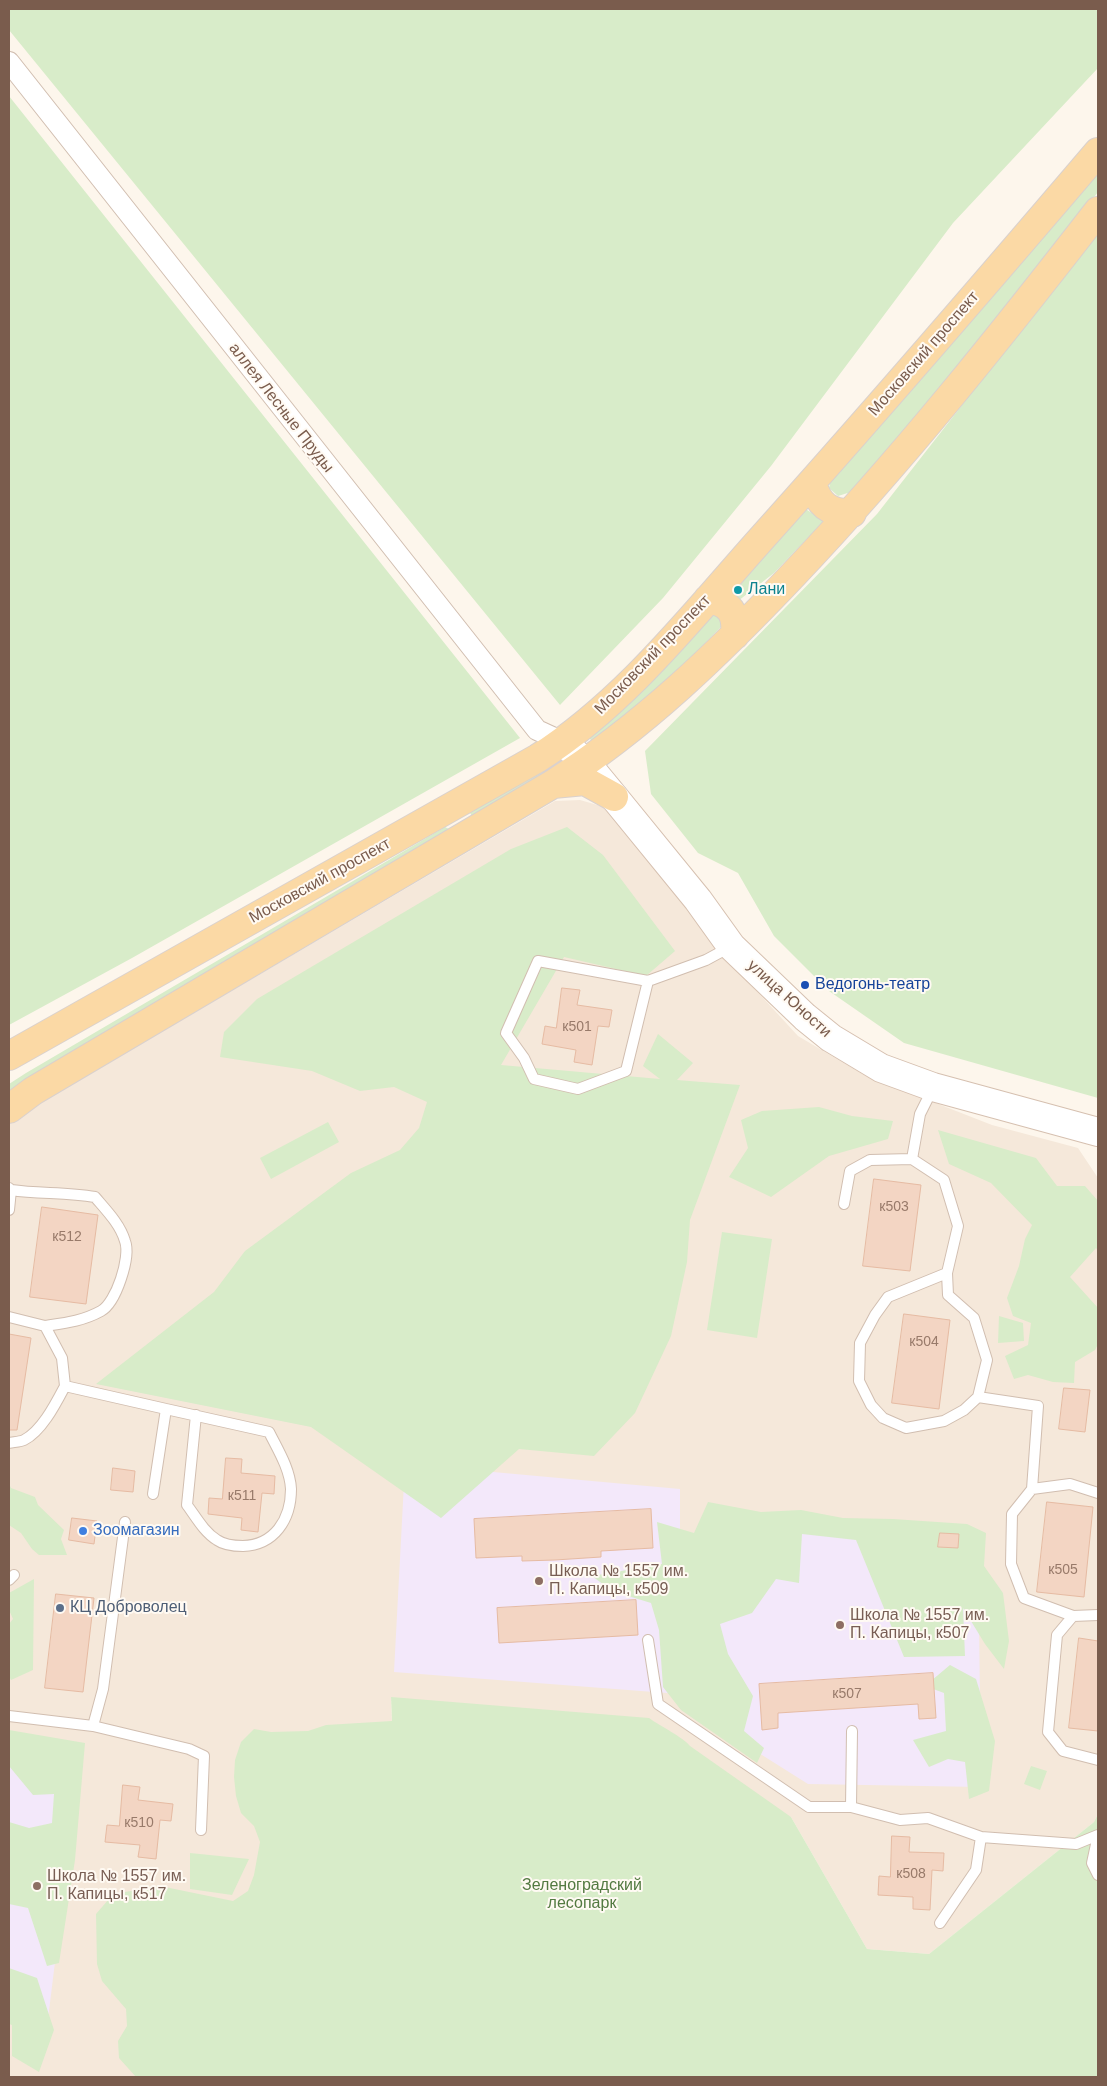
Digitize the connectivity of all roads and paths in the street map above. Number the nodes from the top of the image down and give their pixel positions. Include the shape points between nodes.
1 (9, 62) edge
2 (1098, 152) edge
3 (1098, 211) edge
4 (812, 483) junction
5 (852, 513) junction
6 (708, 599) junction
7 (736, 636) junction
8 (618, 739) junction
9 (563, 742) junction
10 (586, 763) junction
11 (553, 784) junction
12 (614, 797) junction
13 (451, 807) junction
14 (468, 836) junction
15 (731, 946) junction
16 (648, 980) junction
17 (9, 1056) edge
18 (933, 1087) junction
19 (9, 1109) edge
20 (1098, 1132) edge
21 (912, 1159) junction
22 (10, 1189) edge
23 (844, 1204) dead end
24 (9, 1210) edge
25 (947, 1273) junction
26 (9, 1317) edge
27 (45, 1326) junction
28 (65, 1386) junction
29 (978, 1398) junction
30 (166, 1409) junction
31 (196, 1415) junction
32 (9, 1444) edge
33 (1032, 1489) junction
34 (1098, 1493) edge
35 (153, 1494) dead end
36 (125, 1522) dead end
37 (1073, 1616) junction
38 (1098, 1616) edge
39 (648, 1640) dead end
40 (9, 1716) edge
41 (93, 1726) junction
42 (852, 1731) dead end
43 (1098, 1760) edge
44 (851, 1807) junction
45 (201, 1830) dead end
46 (1098, 1835) edge
47 (981, 1837) junction
48 (1098, 1875) edge
49 (940, 1923) dead end

1 - 9 street, аллея Лесные Пруды via 537,730
2 - 4 main road, Московский проспект
3 - 5 main road, Московский проспект via 1002,335
4 - 5 main road via 815,495 823,505 839,514
4 - 6 main road, Московский проспект
5 - 7 main road, Московский проспект
6 - 7 main road via 721,602 731,610
6 - 9 main road, Московский проспект via 640,674
7 - 8 main road, Московский проспект
8 - 10 main road, Московский проспект
8 - 12 street via 605,766
9 - 10 street, улица Юности
9 - 13 main road, Московский проспект
10 - 11 main road, Московский проспект
10 - 12 street, улица Юности
11 - 12 main road via 585,781
11 - 14 main road, Московский проспект
12 - 15 street, улица Юности
13 - 14 main road
13 - 17 main road, Московский проспект
14 - 19 main road, Московский проспект via 41,1086
15 - 16 lane via 706,960
15 - 18 street, улица Юности via 831,1038 881,1068
16 - 16 lane via 626,1071 578,1089 534,1079 506,1033 538,961
18 - 20 street, улица Юности
18 - 21 lane via 920,1114
21 - 23 lane via 870,1160 850,1171
21 - 25 lane via 944,1180 958,1226
22 - 24 lane
22 - 27 lane via 95,1197 126,1243 125,1265 117,1290 103,1310 78,1321
25 - 29 lane via 948,1295 974,1318 987,1360
25 - 29 lane via 888,1298 860,1344 860,1380 871,1405 883,1418 906,1428 944,1421
26 - 27 lane
27 - 28 lane via 62,1358
28 - 30 lane
28 - 32 lane via 43,1423 25,1440
29 - 33 lane via 1038,1406
30 - 31 lane
30 - 35 lane
31 - 31 lane via 270,1432 283,1459 291,1491 285,1520 273,1536 260,1543 234,1546 217,1540 187,1506
33 - 34 lane via 1070,1484
33 - 37 lane via 1012,1514 1011,1564 1024,1598
36 - 41 lane via 103,1689
37 - 38 lane
37 - 43 lane via 1057,1635 1048,1732 1063,1750
39 - 44 lane via 658,1704 809,1807
40 - 41 lane
41 - 45 lane via 189,1749 204,1756
42 - 44 lane
44 - 47 lane via 900,1820 928,1818
46 - 47 lane via 1076,1844
46 - 48 lane via 1092,1863
47 - 49 lane via 976,1870

